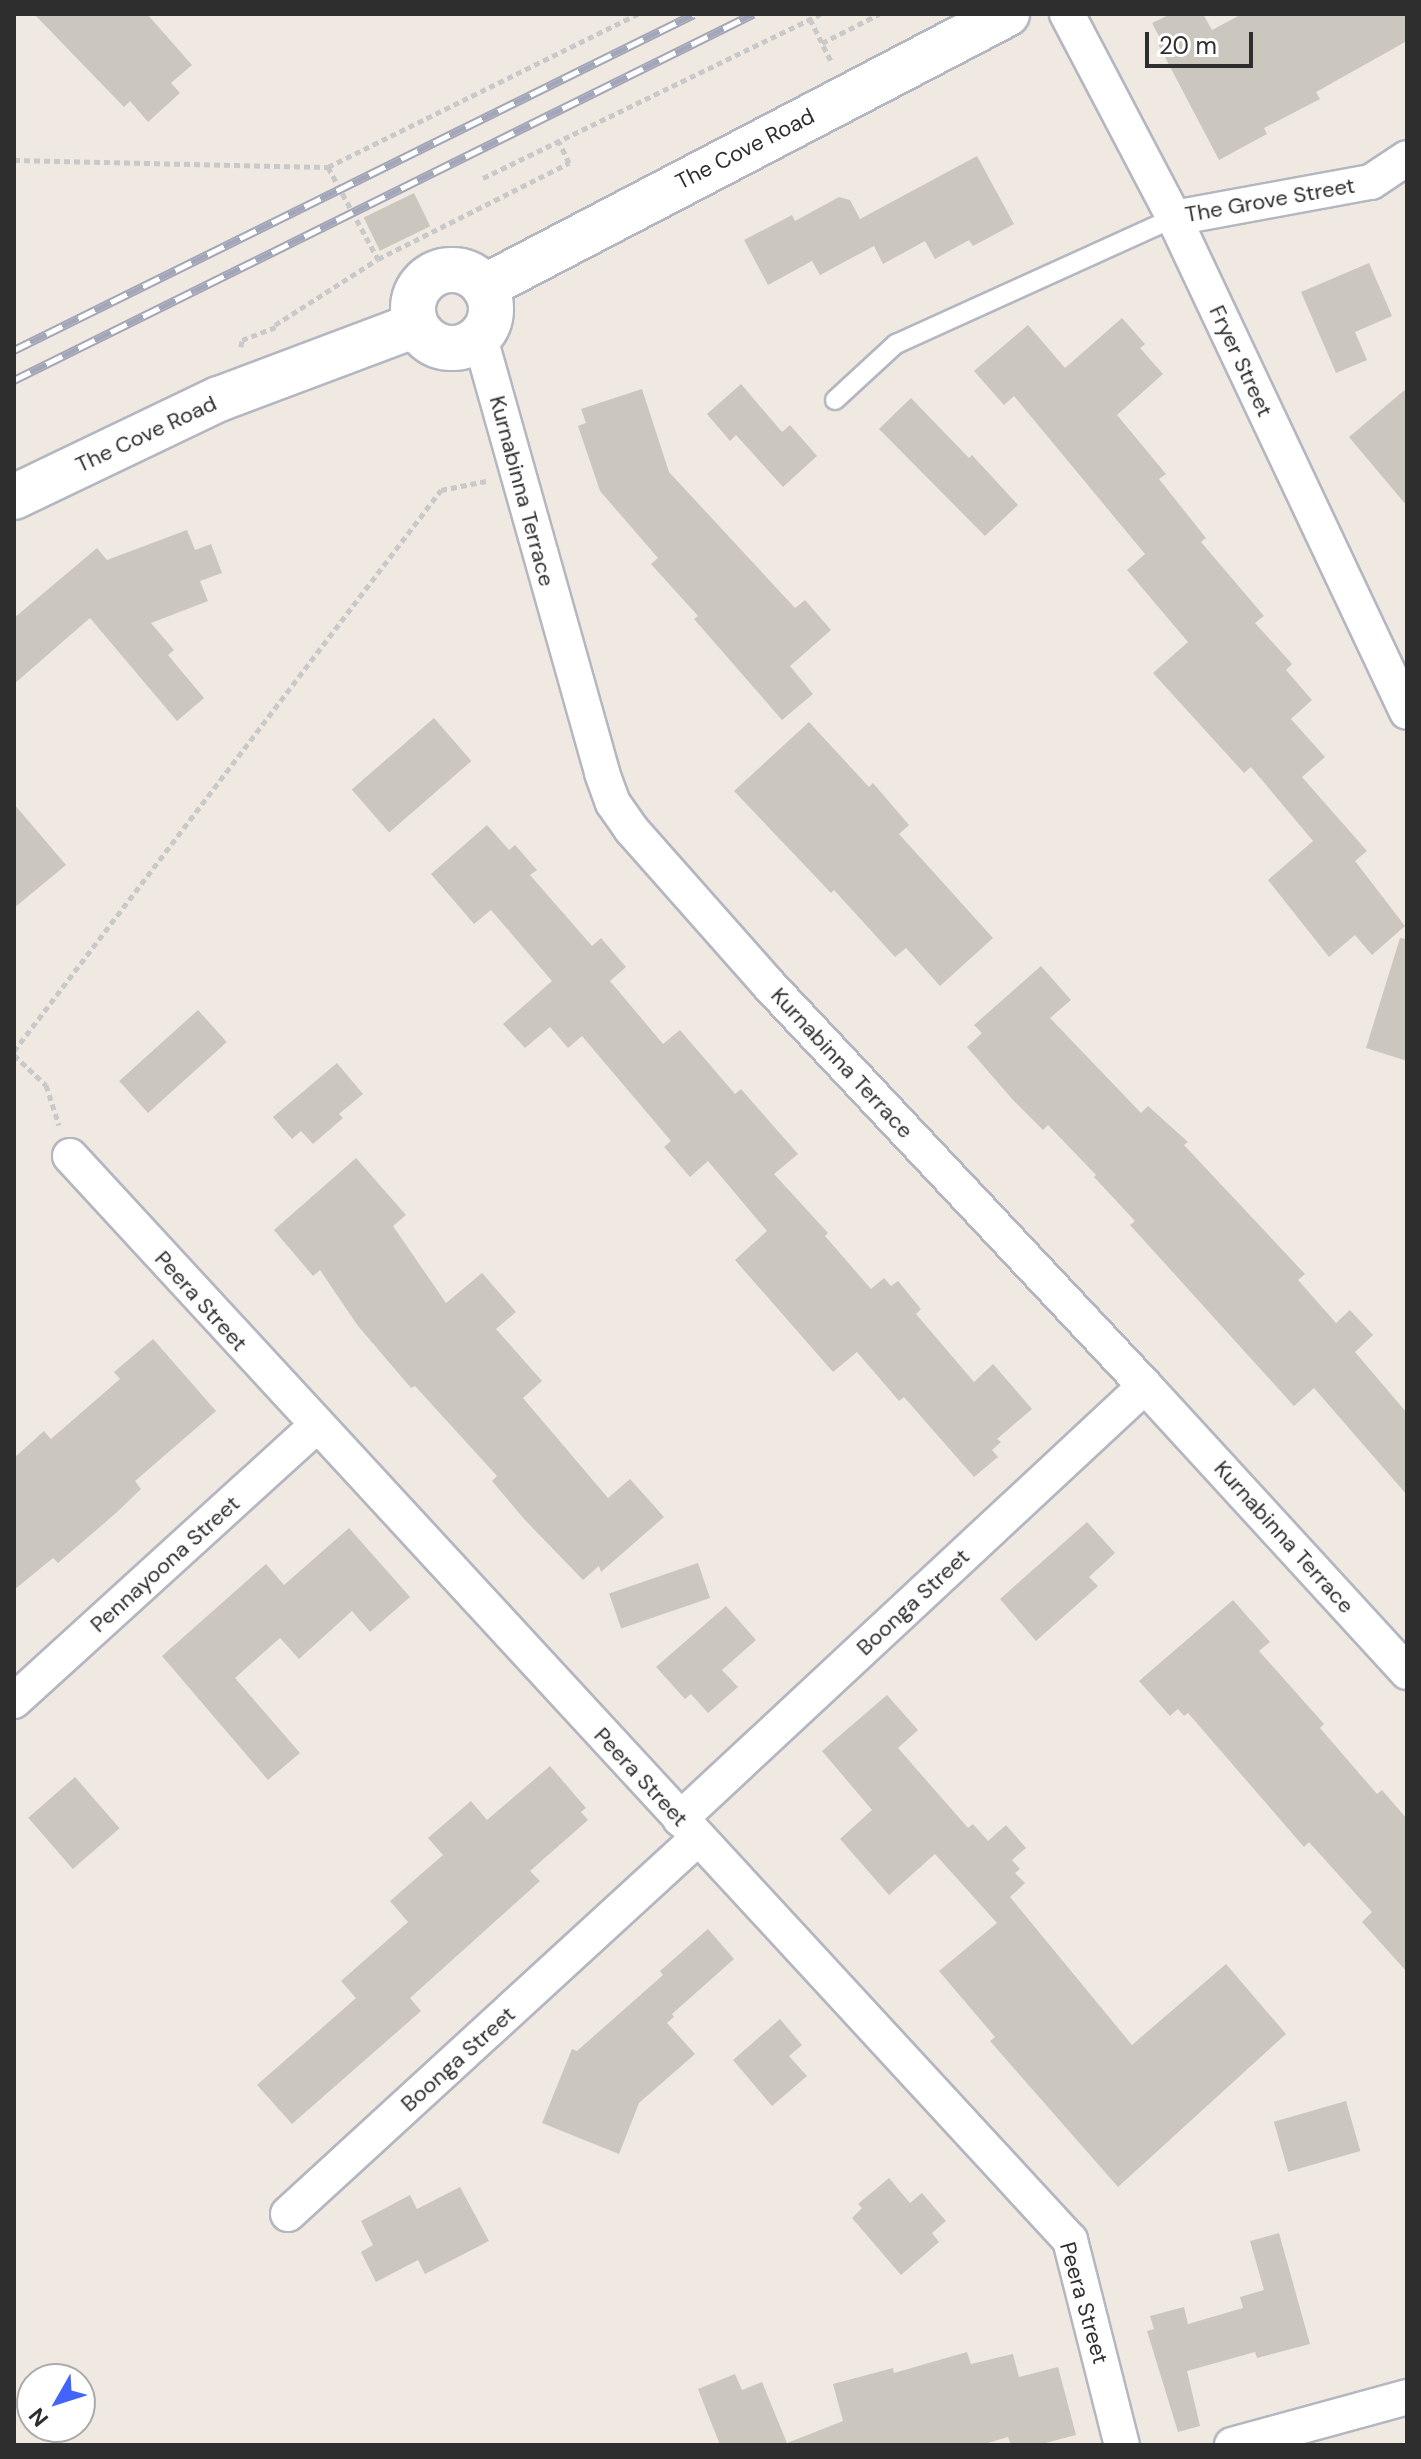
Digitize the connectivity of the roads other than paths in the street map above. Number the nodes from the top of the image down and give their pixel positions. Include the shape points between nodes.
1 (1007, 14) edge
2 (1067, 14) edge
3 (1407, 158) edge
4 (1174, 218) junction
5 (484, 287) junction
6 (416, 325) junction
7 (480, 338) junction
8 (835, 400) dead end
9 (14, 497) edge
10 (1407, 712) edge
11 (70, 1156) road end
12 (1145, 1386) junction
13 (316, 1426) junction
14 (1407, 1672) edge
15 (14, 1701) edge
16 (689, 1829) junction
17 (288, 2214) dead end
18 (1407, 2397) edge
19 (1122, 2445) edge
20 (1232, 2445) edge

1 - 5 street, The Cove Road
2 - 4 street, Fryer Street
3 - 4 street, The Grove Street via 1371,182
4 - 8 lane via 896,344
4 - 10 street, Fryer Street
5 - 6 street via 463,271 438,272 418,288 413,300
5 - 7 street via 491,313
6 - 7 street via 422,336 445,348 457,349
6 - 9 street, The Cove Road via 219,399
7 - 12 street, Kurnabinna Terrace via 613,803 769,985
11 - 13 street, Peera Street
12 - 14 street, Kurnabinna Terrace
12 - 16 street, Boonga Street
13 - 15 street, Pennayoona Street
13 - 16 street, Peera Street
16 - 17 street, Boonga Street
16 - 19 street, Peera Street via 1070,2240
18 - 20 street

